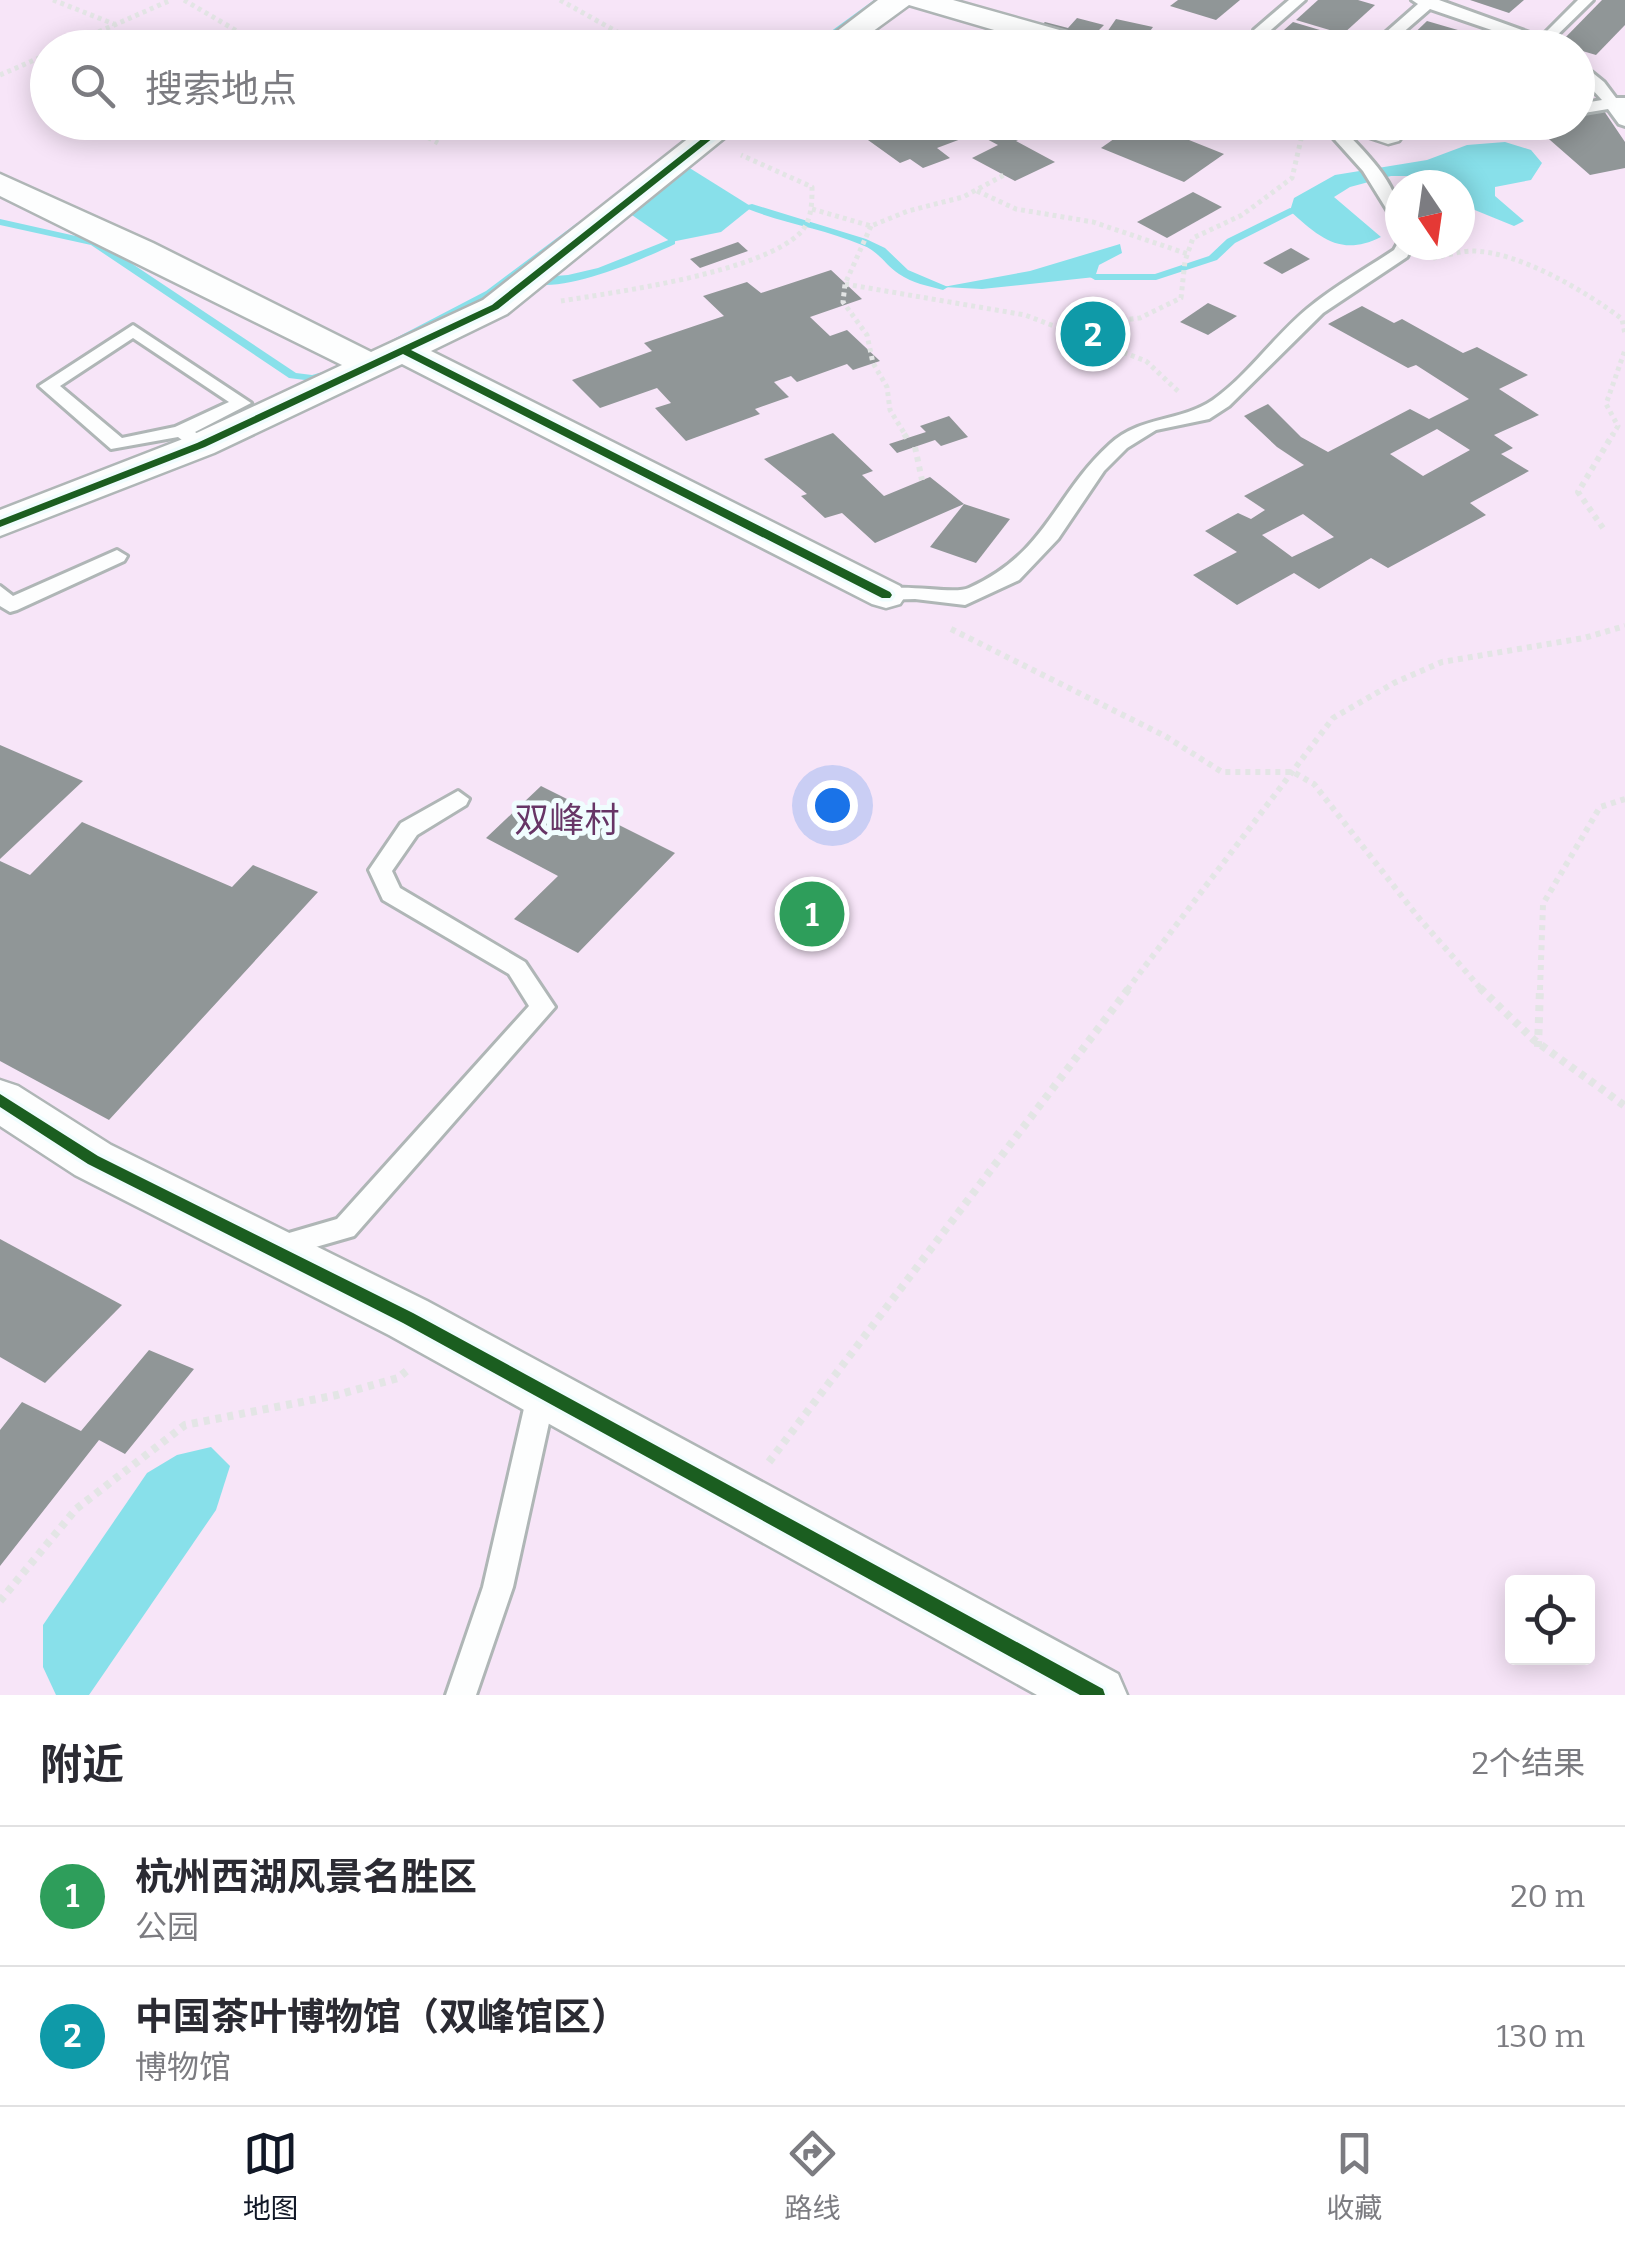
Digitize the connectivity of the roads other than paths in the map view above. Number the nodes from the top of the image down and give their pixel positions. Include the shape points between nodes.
1 (897, 0) edge
2 (920, 0) edge
3 (1298, 0) edge
4 (1586, 0) edge
5 (1426, 1) edge
6 (855, 30) edge
7 (1027, 30) edge
8 (1263, 30) edge
9 (1395, 30) edge
10 (1506, 30) edge
11 (1561, 30) edge
12 (1595, 81) edge
13 (1618, 102) edge
14 (1625, 121) edge
15 (707, 140) edge
16 (1344, 140) edge
17 (0, 184) edge
18 (1385, 192) edge
19 (1391, 260) edge
20 (373, 357) junction
21 (191, 438) junction
22 (0, 524) edge
23 (117, 556) dead end
24 (0, 594) edge
25 (886, 596) joint
26 (458, 799) dead end
27 (0, 1100) edge
28 (270, 1249) junction
29 (542, 1391) junction
30 (461, 1695) edge
31 (1097, 1695) edge

1 - 6 street
2 - 7 street
3 - 8 lane
4 - 11 lane
5 - 9 lane
5 - 10 lane
12 - 13 lane
13 - 14 lane
15 - 20 street via 517,290
16 - 18 lane
17 - 20 street
19 - 25 lane via 1317,310 1223,402 1150,426 1120,444 1012,575 965,598
20 - 21 street
20 - 25 street
21 - 21 lane via 242,403 133,330 48,386 118,445
21 - 22 street
23 - 24 lane via 10,604
26 - 28 lane via 409,828 380,870 391,894 517,968 543,1006 345,1228
27 - 28 street via 93,1160
28 - 29 street
29 - 30 lane via 498,1586
29 - 31 street

